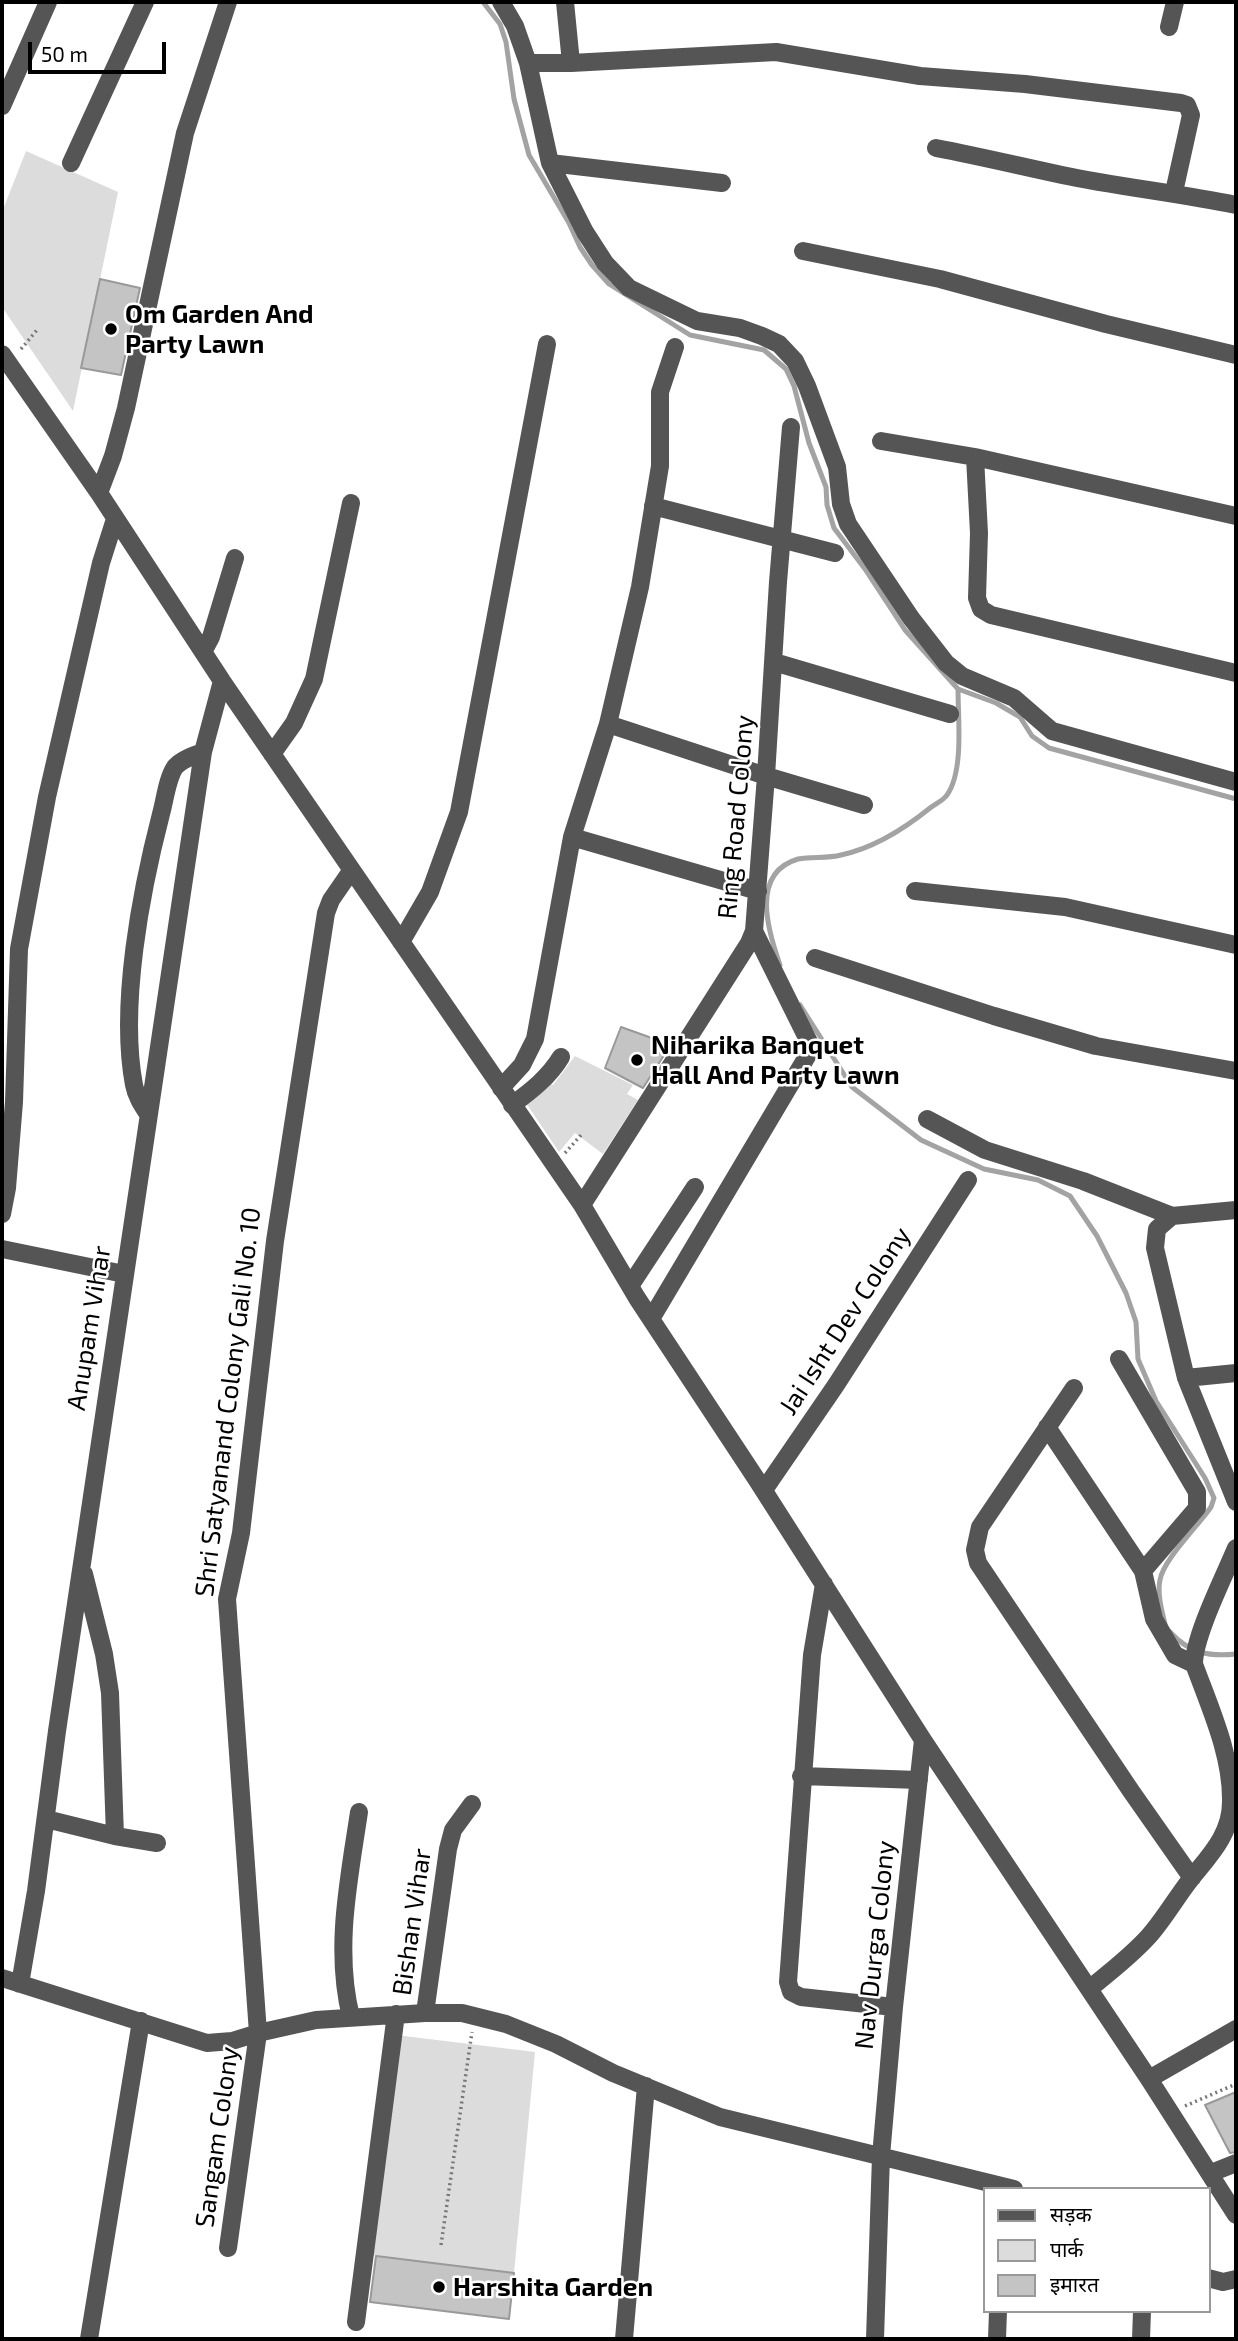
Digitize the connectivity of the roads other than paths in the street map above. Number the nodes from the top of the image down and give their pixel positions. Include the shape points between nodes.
1 (48, 2) edge
2 (145, 2) edge
3 (228, 2) edge
4 (501, 2) edge
5 (565, 2) edge
6 (1175, 2) edge
7 (1169, 27) dead end
8 (528, 63) junction
9 (571, 63) junction
10 (2, 106) edge
11 (936, 148) dead end
12 (71, 163) dead end
13 (550, 163) junction
14 (722, 183) dead end
15 (1174, 192) junction
16 (1236, 205) edge
17 (803, 251) dead end
18 (547, 344) dead end
19 (675, 347) dead end
20 (1236, 355) edge
21 (5, 359) edge
22 (791, 428) dead end
23 (881, 441) dead end
24 (975, 457) junction
25 (99, 493) junction
26 (351, 503) dead end
27 (653, 506) junction
28 (1236, 516) edge
29 (115, 519) junction
30 (782, 540) junction
31 (835, 553) dead end
32 (235, 558) dead end
33 (203, 652) junction
34 (774, 662) junction
35 (1236, 673) edge
36 (222, 681) junction
37 (950, 714) dead end
38 (608, 724) junction
39 (203, 752) junction
40 (272, 754) junction
41 (766, 776) junction
42 (1236, 782) edge
43 (864, 805) dead end
44 (572, 837) junction
45 (351, 871) junction
46 (758, 891) junction
47 (915, 891) dead end
48 (754, 931) junction
49 (401, 942) junction
50 (1236, 945) edge
51 (815, 958) dead end
52 (561, 1057) dead end
53 (1236, 1071) edge
54 (501, 1088) junction
55 (512, 1105) junction
56 (148, 1114) junction
57 (927, 1119) dead end
58 (968, 1180) dead end
59 (695, 1187) dead end
60 (582, 1205) junction
61 (1236, 1210) edge
62 (2, 1214) edge
63 (1172, 1216) junction
64 (2, 1249) edge
65 (124, 1274) junction
66 (629, 1286) junction
67 (651, 1319) junction
68 (1119, 1359) dead end
69 (1236, 1373) edge
70 (1186, 1378) junction
71 (1074, 1388) dead end
72 (1047, 1427) junction
73 (764, 1490) junction
74 (1236, 1502) edge
75 (1236, 1548) edge
76 (82, 1567) junction
77 (1143, 1571) junction
78 (824, 1584) junction
79 (1194, 1661) junction
80 (923, 1740) junction
81 (1232, 1763) edge
82 (802, 1776) junction
83 (919, 1780) junction
84 (472, 1804) dead end
85 (359, 1812) dead end
86 (46, 1819) junction
87 (115, 1836) junction
88 (157, 1843) dead end
89 (1192, 1878) junction
90 (2, 1978) edge
91 (20, 1984) junction
92 (1089, 1989) junction
93 (894, 2007) junction
94 (425, 2013) junction
95 (396, 2014) junction
96 (351, 2017) junction
97 (141, 2021) junction
98 (1236, 2029) edge
99 (258, 2033) junction
100 (1149, 2079) junction
101 (646, 2086) junction
102 (881, 2156) junction
103 (1236, 2163) edge
104 (1211, 2173) junction
105 (1002, 2187) edge
106 (1236, 2215) edge
107 (228, 2248) dead end
108 (1210, 2279) edge
109 (1236, 2279) edge
110 (998, 2313) edge
111 (1142, 2313) edge
112 (356, 2322) dead end
113 (89, 2339) edge
114 (624, 2339) edge
115 (875, 2339) edge
116 (998, 2339) edge
117 (1141, 2339) edge

1 - 10 street
2 - 12 street
3 - 25 street via 185,133 126,408
4 - 8 street via 516,26
5 - 9 street
6 - 7 street
8 - 9 street
8 - 13 street
9 - 15 street via 776,52 920,76 1026,83 1181,103 1191,109 1191,115
11 - 15 street via 1062,175
13 - 14 street
13 - 42 street via 584,232 629,288 697,321 762,336 779,344 795,361 836,467 848,524 946,663 962,676 1014,698 1052,731
15 - 16 street
17 - 20 street via 940,279
18 - 49 street via 459,812 430,892
19 - 27 street via 660,392 660,466
21 - 25 street
22 - 30 street, Ring Road Colony
23 - 24 street
24 - 28 street
24 - 35 street via 977,598 981,609
25 - 29 street
26 - 40 street via 314,679 294,723
27 - 30 street
27 - 38 street via 640,587
29 - 33 street
29 - 62 street via 53,771 19,949 14,1102
30 - 31 street
30 - 34 street, Ring Road Colony
32 - 33 street
33 - 36 street
34 - 37 street
34 - 41 street, Ring Road Colony
36 - 39 street, Anupam Vihar
36 - 40 street
38 - 41 street
38 - 44 street
39 - 56 street, Anupam Vihar
39 - 56 street via 184,759 172,772 136,946 129,1016 134,1085
40 - 45 street
41 - 43 street
41 - 46 street, Ring Road Colony
44 - 46 street
44 - 54 street via 535,1039 522,1065
45 - 49 street
45 - 99 street, Shri Satyanand Colony Gali No. 10 via 326,913 275,1241 241,1533 227,1599
46 - 48 street, Ring Road Colony
47 - 50 street via 1065,907
48 - 60 street, Ring Road Colony
48 - 67 street via 811,1048
49 - 54 street
51 - 53 street via 1096,1045
52 - 55 street via 536,1087
54 - 55 street
55 - 60 street
56 - 65 street, Anupam Vihar
57 - 63 street via 985,1150
58 - 73 street, Jai Isht Dev Colony
59 - 66 street
60 - 66 street
61 - 63 street
63 - 70 street via 1157,1229 1155,1248
64 - 65 street
65 - 76 street, Anupam Vihar
66 - 67 street
67 - 73 street
68 - 77 street via 1196,1492 1197,1508
69 - 70 street
70 - 74 street
71 - 72 street
72 - 77 street
72 - 89 street via 980,1527 978,1563
73 - 78 street
75 - 79 street
76 - 86 street, Anupam Vihar
76 - 87 street via 110,1693
77 - 79 street via 1154,1619 1175,1655
78 - 80 street
78 - 82 street via 812,1655
79 - 81 street
80 - 83 street, Nav Durga Colony
80 - 92 street
81 - 89 street via 1231,1804 1224,1835
82 - 83 street
82 - 93 street via 788,1982 791,1992 801,1997
83 - 93 street, Nav Durga Colony
84 - 94 street, Bishan Vihar via 453,1830 448,1849
85 - 96 street via 343,1918 345,1994
86 - 87 street
86 - 91 street, Anupam Vihar
87 - 88 street
89 - 92 street via 1150,1934
90 - 91 street
91 - 97 street
92 - 100 street
93 - 102 street, Nav Durga Colony
94 - 95 street
94 - 101 street via 462,2013 506,2024
95 - 96 street
95 - 112 street
96 - 99 street
97 - 99 street via 207,2043
97 - 113 street
98 - 100 street
99 - 107 street, Sangam Colony
100 - 104 street
101 - 102 street via 720,2117
101 - 114 street
102 - 105 street
102 - 115 street, Nav Durga Colony
103 - 104 street
104 - 106 street
108 - 109 street
110 - 116 street
111 - 117 street

